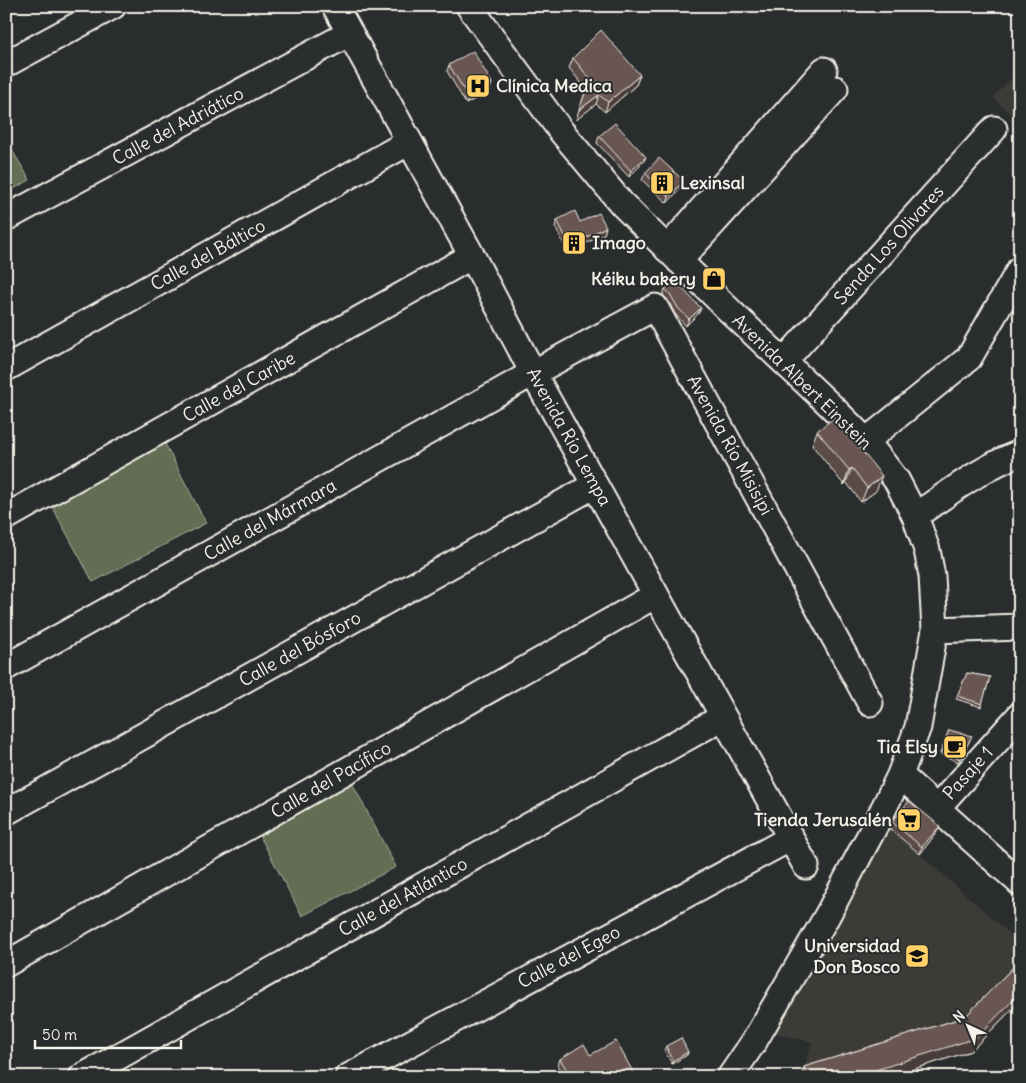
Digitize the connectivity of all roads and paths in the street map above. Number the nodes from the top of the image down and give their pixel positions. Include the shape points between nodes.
1 (112, 6) edge
2 (335, 6) edge
3 (469, 6) edge
4 (350, 33) junction
5 (6, 64) edge
6 (830, 80) dead end
7 (994, 129) dead end
8 (409, 142) junction
9 (6, 218) edge
10 (678, 250) junction
11 (472, 256) junction
12 (1020, 268) edge
13 (784, 361) junction
14 (6, 368) edge
15 (533, 373) junction
16 (866, 441) junction
17 (1020, 453) edge
18 (595, 485) junction
19 (915, 516) junction
20 (6, 517) edge
21 (656, 595) junction
22 (1020, 627) edge
23 (935, 630) junction
24 (6, 667) edge
25 (870, 703) dead end
26 (1020, 715) edge
27 (724, 717) junction
28 (900, 775) junction
29 (936, 808) junction
30 (6, 812) edge
31 (791, 838) junction
32 (806, 866) dead end
33 (1016, 871) edge
34 (6, 964) edge
35 (729, 1076) edge
36 (82, 1077) edge
37 (348, 1077) edge

1 - 5 street
2 - 4 street, Avenida Río Lempa
3 - 10 street, Avenida Albert Einstein via 561,131 622,204
4 - 8 street, Avenida Río Lempa
4 - 9 street, Calle del Adriático
6 - 10 street
7 - 13 street, Senda Los Olivares
8 - 11 street, Avenida Río Lempa
8 - 14 street, Calle del Báltico
10 - 13 street, Avenida Albert Einstein via 731,312
11 - 15 street, Avenida Río Lempa
11 - 20 street, Calle del Caribe
12 - 16 street via 969,358
13 - 16 street, Avenida Albert Einstein
15 - 18 street, Avenida Río Lempa
15 - 24 street, Calle del Mármara
15 - 25 street, Avenida Río Misisipi via 655,308
16 - 19 street, Avenida Albert Einstein via 897,481
17 - 19 street via 987,468
18 - 21 street, Avenida Río Lempa
18 - 30 street, Calle del Bósforo
19 - 23 street, Avenida Albert Einstein via 932,576
21 - 27 street, Avenida Río Lempa
21 - 34 street, Calle del Pacífico
22 - 23 street
23 - 28 street, Avenida Albert Einstein via 918,727
26 - 29 street, Pasaje 1
27 - 31 street, Avenida Río Lempa
27 - 36 street, Calle del Atlántico
28 - 29 street
28 - 35 street, Avenida Albert Einstein via 826,916 755,1040
29 - 33 street
31 - 32 street, Avenida Río Lempa
31 - 37 street, Calle del Egeo

